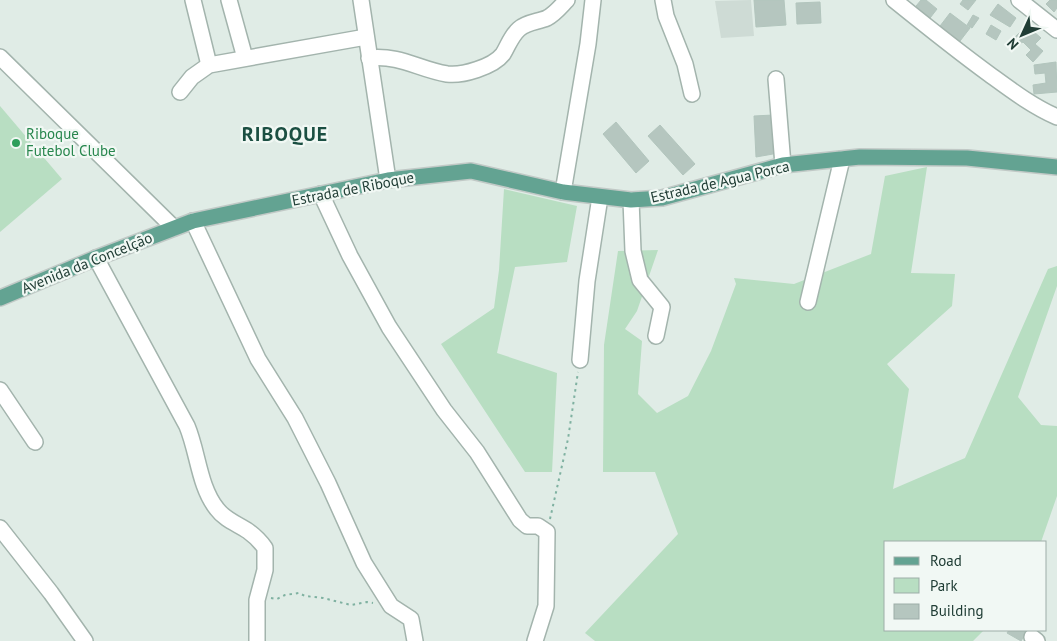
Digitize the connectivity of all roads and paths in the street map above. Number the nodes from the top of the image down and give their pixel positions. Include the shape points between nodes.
1 (192, 0) edge
2 (228, 0) edge
3 (361, 0) edge
4 (567, 0) edge
5 (593, 0) edge
6 (663, 0) edge
7 (894, 0) edge
8 (1019, 0) edge
9 (1057, 30) edge
10 (366, 38) junction
11 (0, 57) edge
12 (245, 58) junction
13 (369, 58) junction
14 (209, 65) junction
15 (776, 79) dead end
16 (180, 92) dead end
17 (692, 94) dead end
18 (1057, 117) edge
19 (842, 159) junction
20 (783, 165) junction
21 (1057, 167) edge
22 (388, 180) junction
23 (562, 192) junction
24 (321, 194) junction
25 (600, 197) junction
26 (631, 200) junction
27 (193, 221) junction
28 (174, 228) junction
29 (96, 258) junction
30 (0, 298) edge
31 (808, 302) dead end
32 (656, 336) dead end
33 (580, 360) joint
34 (0, 390) edge
35 (34, 442) dead end
36 (0, 528) edge
37 (547, 532) junction
38 (259, 596) junction
39 (391, 606) junction
40 (85, 641) edge
41 (257, 641) edge
42 (415, 641) edge
43 (535, 641) edge

1 - 14 street
2 - 12 street
3 - 10 street
4 - 13 street via 552,15 517,30 502,56 466,73 444,73 397,58
5 - 23 street
6 - 17 street
7 - 18 street via 1025,100
8 - 9 street
10 - 12 street
10 - 13 street
11 - 28 street
12 - 14 street
13 - 22 street
14 - 16 street via 192,77
15 - 20 street
19 - 20 main road, Estrada de Agua Porca
19 - 21 main road, Estrada de Agua Porca via 967,158
19 - 31 street
20 - 26 main road, Estrada de Agua Porca via 662,198
22 - 23 main road, Estrada de Riboque via 471,171
22 - 24 main road, Estrada de Riboque
23 - 25 main road, Estrada de Agua Porca
24 - 27 main road, Estrada de Riboque
24 - 37 street via 389,327 444,410 478,452 520,520 527,526 538,526
25 - 26 main road, Estrada de Agua Porca
25 - 33 street via 587,281
26 - 32 street via 633,251 640,280 662,307
27 - 28 main road, Estrada de Riboque
27 - 39 street via 258,359 299,426 364,563
28 - 29 main road, Avenida da Concelção
29 - 30 main road, Avenida da Concelção
29 - 38 street via 187,426 207,494 217,510 248,531 265,548 265,570
33 - 37 path via 568,439
34 - 35 street
36 - 40 street
37 - 43 street via 546,606
38 - 39 path via 277,599 299,592 351,605 368,602
38 - 41 street
39 - 42 street via 411,619

